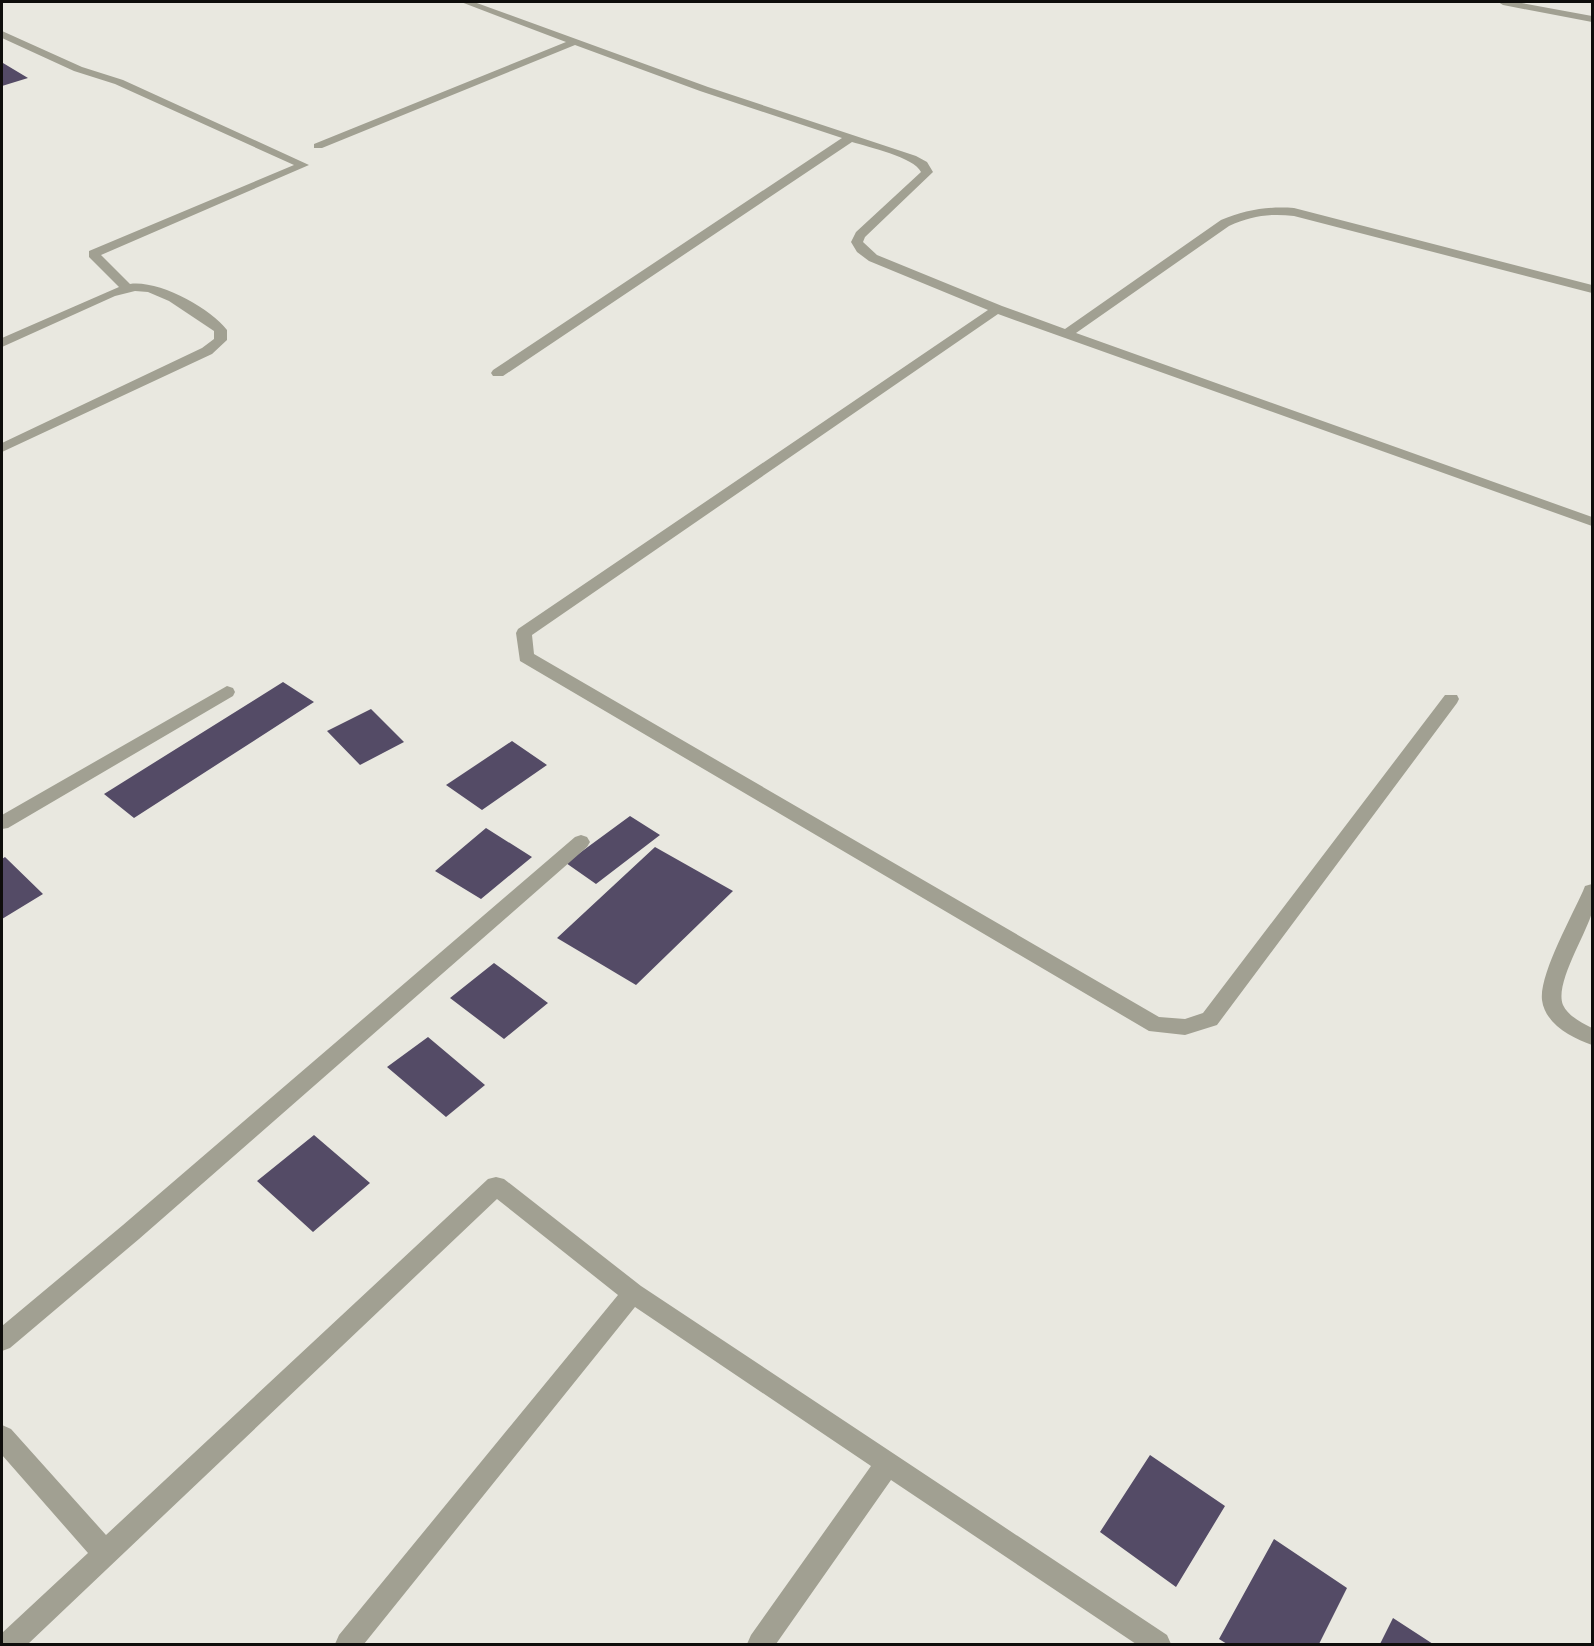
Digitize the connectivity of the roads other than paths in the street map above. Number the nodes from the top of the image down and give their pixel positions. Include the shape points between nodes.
1 (466, 2) edge
2 (1503, 2) edge
3 (1593, 19) edge
4 (2, 34) edge
5 (575, 42) junction
6 (851, 137) junction
7 (318, 146) dead end
8 (127, 288) junction
9 (1593, 288) edge
10 (997, 309) junction
11 (1065, 334) junction
12 (2, 343) edge
13 (498, 373) dead end
14 (2, 448) edge
15 (1593, 522) edge
16 (227, 692) dead end
17 (1451, 699) dead end
18 (2, 823) edge
19 (581, 842) dead end
20 (1593, 891) edge
21 (1593, 1037) edge
22 (633, 1293) junction
23 (2, 1340) edge
24 (2, 1437) edge
25 (888, 1463) junction
26 (105, 1553) junction
27 (9, 1644) edge
28 (348, 1644) edge
29 (760, 1644) edge
30 (1158, 1644) edge

1 - 5 street
2 - 3 street
4 - 8 street via 303,165 93,254
5 - 6 street
5 - 7 street
6 - 10 street via 912,158 927,171 860,235 857,242 861,249 873,258
6 - 13 street
8 - 12 street
8 - 14 street via 154,290 209,319 221,330 220,340 207,351
9 - 11 street via 1294,212 1261,211 1225,223
10 - 11 street
10 - 17 street via 524,633 525,657 1156,1025 1185,1027 1210,1019
11 - 15 street
16 - 18 street
19 - 23 street
20 - 21 street via 1554,983 1551,1001 1561,1017
22 - 25 street
22 - 26 street via 496,1186
22 - 28 street
24 - 26 street
25 - 29 street
25 - 30 street
26 - 27 street

